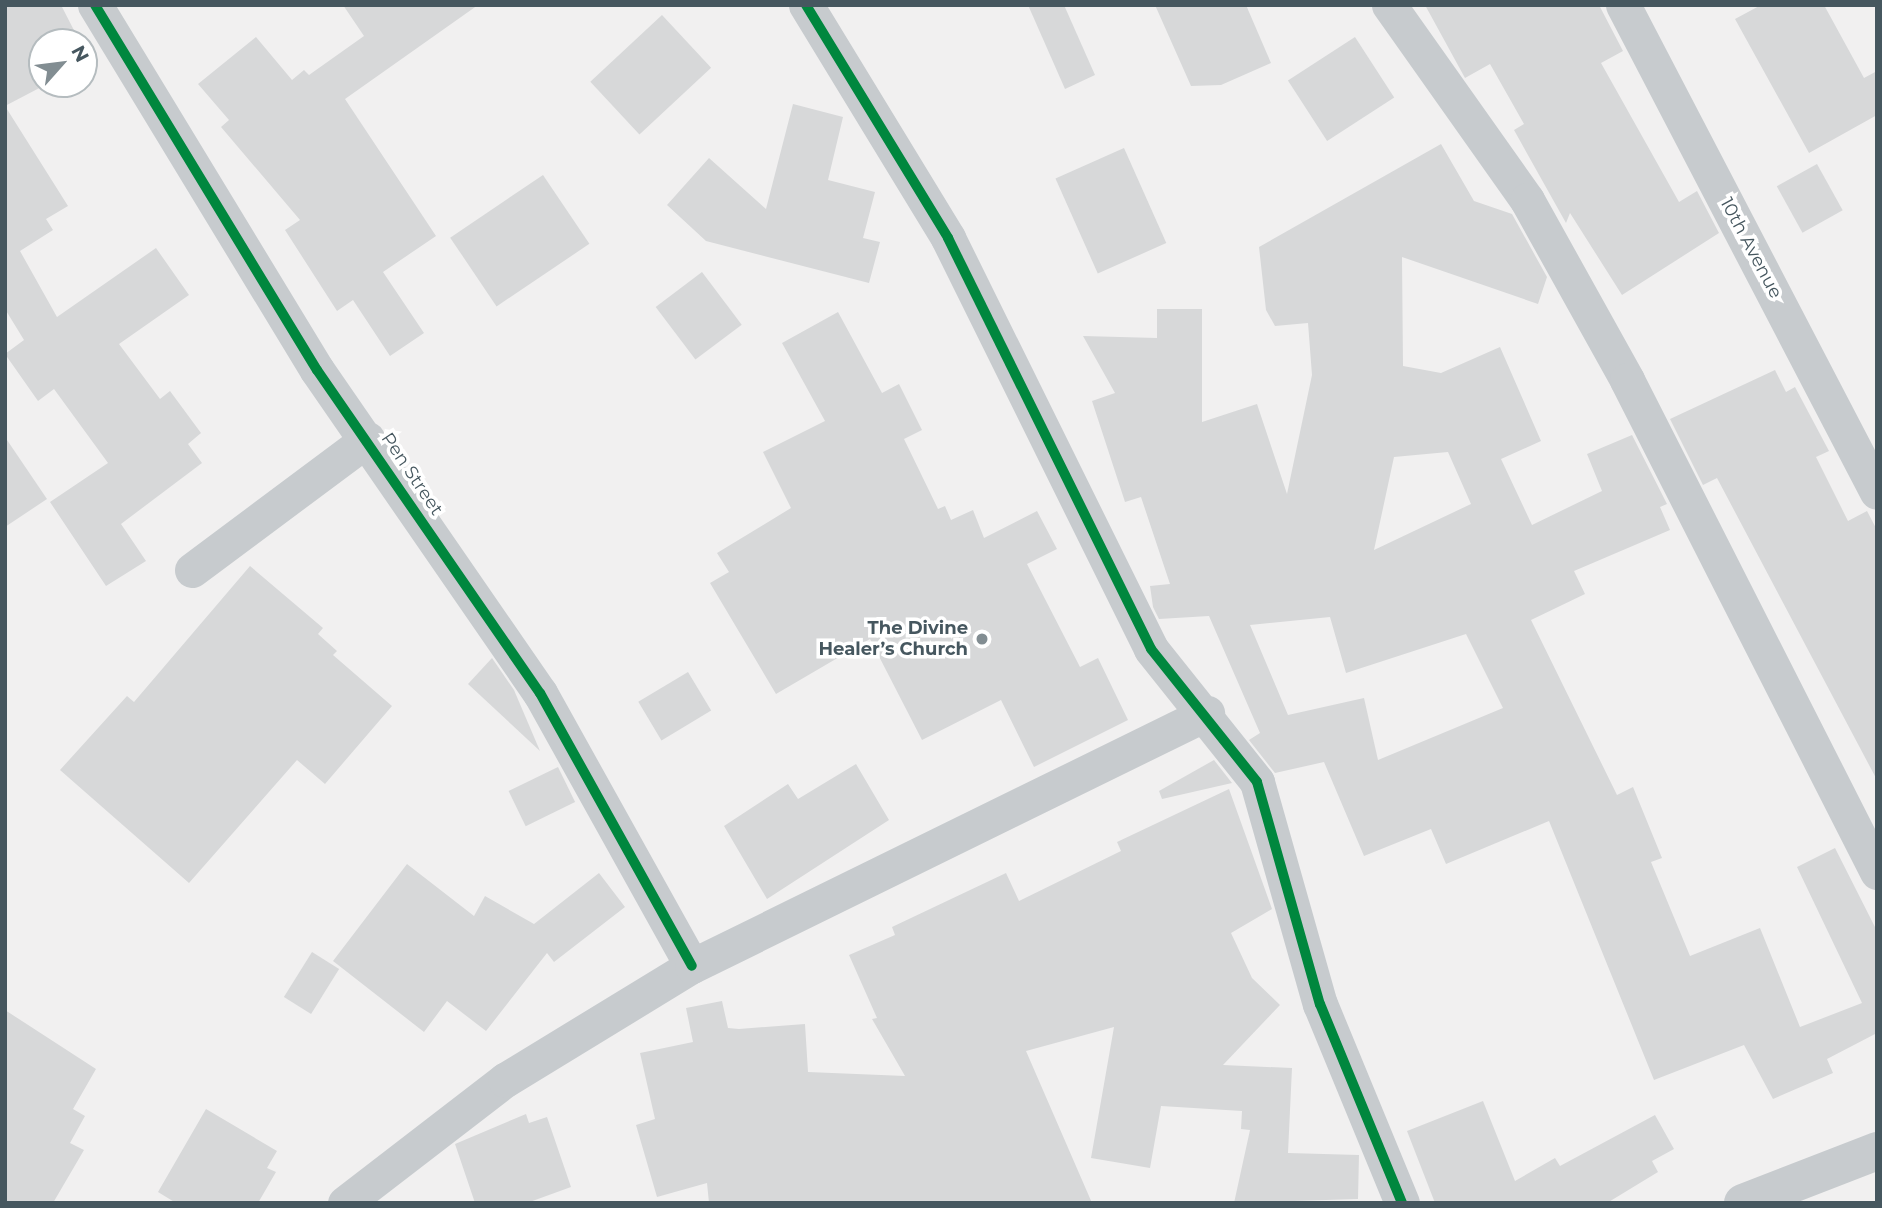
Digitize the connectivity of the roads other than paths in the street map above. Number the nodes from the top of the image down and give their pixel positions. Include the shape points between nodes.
1 (95, 5) edge
2 (806, 5) edge
3 (1389, 5) edge
4 (1623, 5) edge
5 (368, 439) junction
6 (1877, 492) edge
7 (192, 570) dead end
8 (1207, 713) junction
9 (1877, 872) edge
10 (692, 966) junction
11 (1877, 1151) edge
12 (345, 1203) edge
13 (1402, 1203) edge
14 (1743, 1203) edge

1 - 5 street, Pen Street via 317,370
2 - 8 street via 948,239 1151,649
3 - 9 street via 1527,200 1627,380
4 - 6 street, 10th Avenue
5 - 7 street
5 - 10 street, Pen Street via 540,693
8 - 10 street
8 - 13 street via 1257,782 1320,1004
10 - 12 street via 505,1080
11 - 14 street

